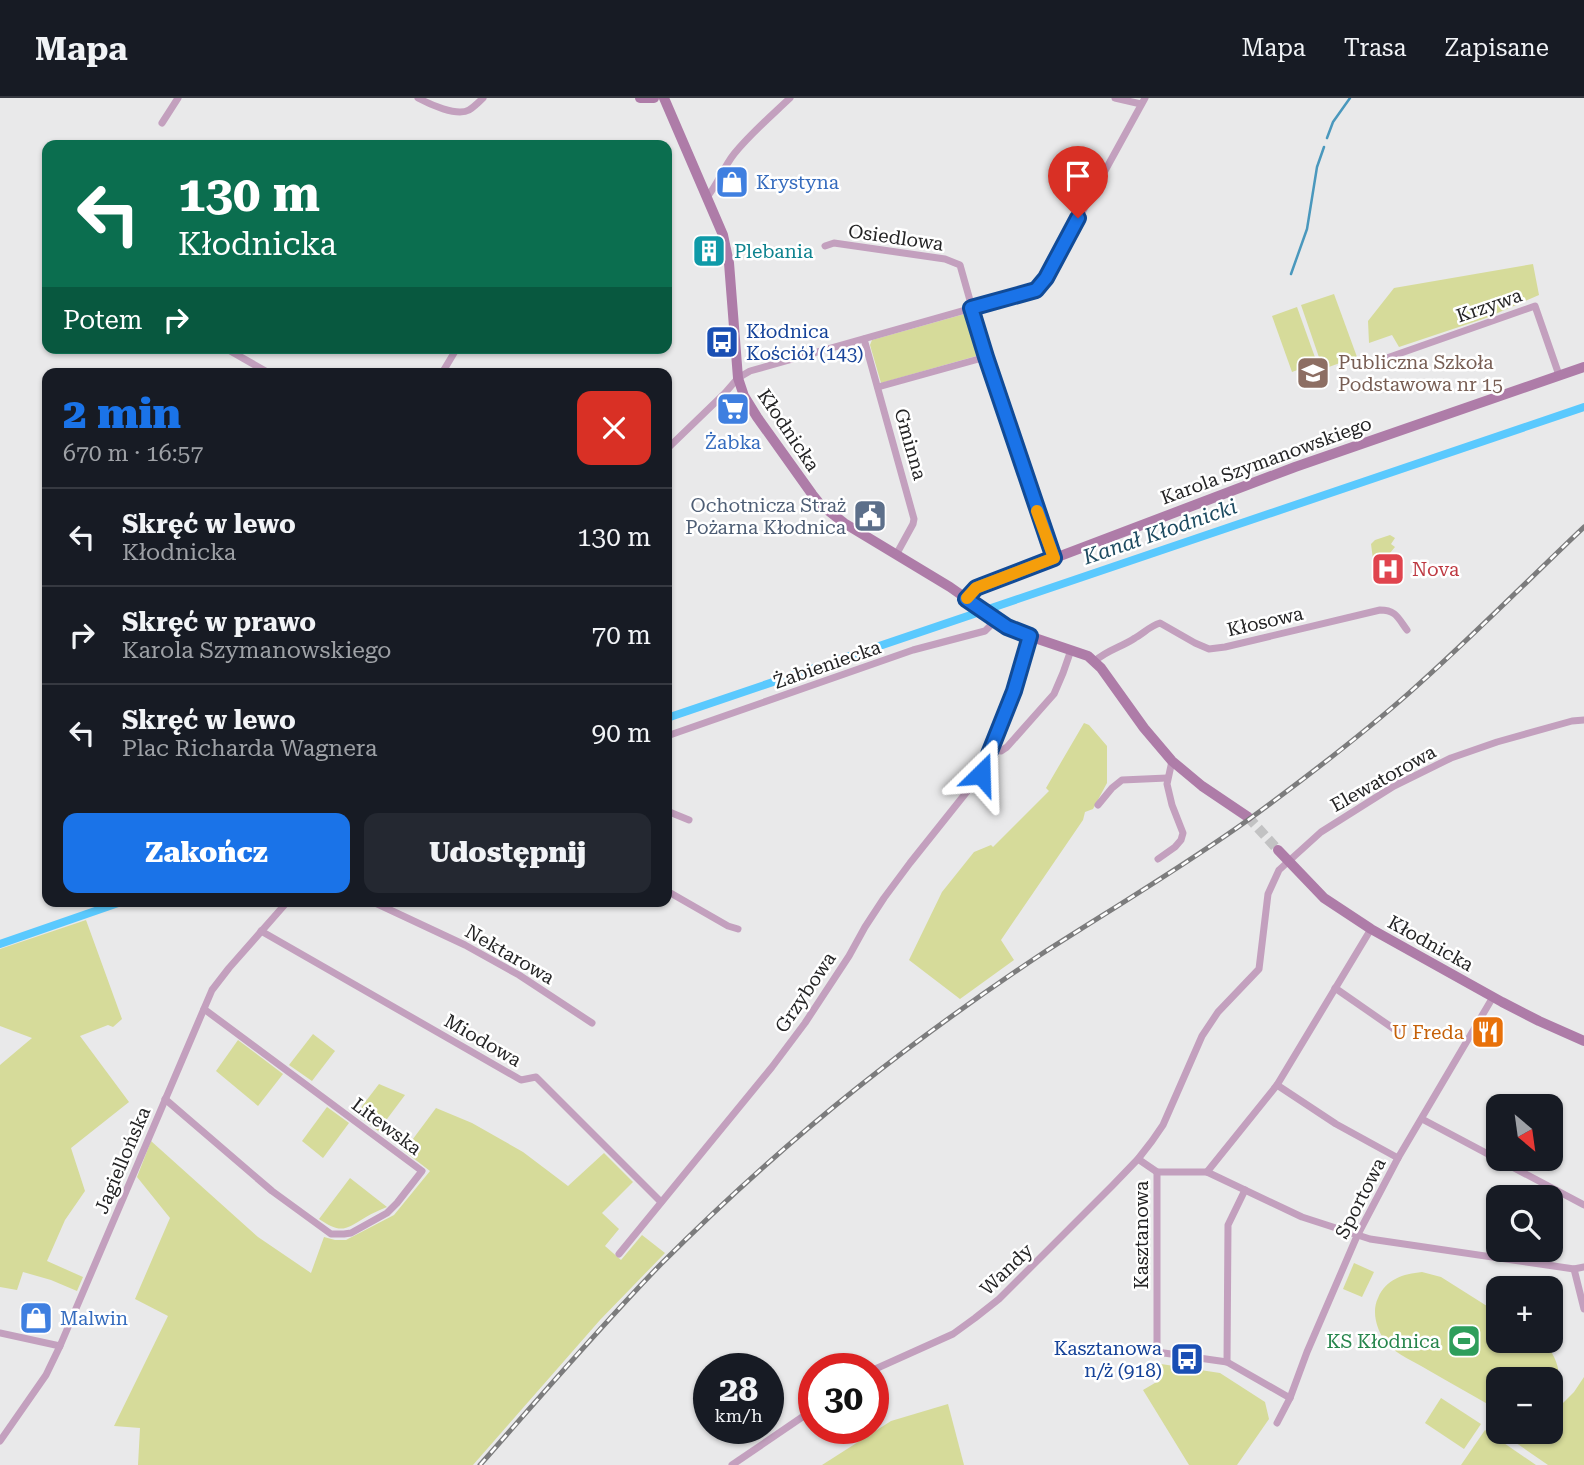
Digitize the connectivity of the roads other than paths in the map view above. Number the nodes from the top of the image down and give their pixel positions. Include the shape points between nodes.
1 (178, 98) edge
2 (418, 98) edge
3 (483, 98) edge
4 (640, 98) edge
5 (654, 98) edge
6 (664, 98) edge
7 (790, 98) edge
8 (1115, 98) edge
9 (1143, 101) edge
10 (162, 123) dead end
11 (707, 197) junction
12 (825, 246) dead end
13 (971, 308) junction
14 (864, 338) junction
15 (236, 354) edge
16 (986, 357) junction
17 (1384, 359) dead end
18 (1584, 367) edge
19 (260, 368) edge
20 (1559, 375) junction
21 (738, 379) junction
22 (878, 387) junction
23 (672, 444) edge
24 (896, 555) junction
25 (1054, 558) junction
26 (966, 599) junction
27 (994, 619) junction
28 (1406, 630) dead end
29 (1030, 636) junction
30 (1071, 650) junction
31 (1095, 661) junction
32 (1584, 720) edge
33 (672, 734) edge
34 (991, 749) junction
35 (1172, 761) junction
36 (1167, 778) junction
37 (1098, 805) dead end
38 (672, 813) edge
39 (1248, 817) tunnel mouth
40 (689, 820) dead end
41 (1278, 850) tunnel mouth
42 (1158, 859) dead end
43 (1289, 862) junction
44 (672, 894) edge
45 (283, 907) edge
46 (384, 907) edge
47 (738, 929) dead end
48 (1371, 929) junction
49 (261, 931) junction
50 (1335, 988) junction
51 (1493, 997) junction
52 (204, 1009) junction
53 (592, 1023) dead end
54 (1397, 1031) dead end
55 (1584, 1041) edge
56 (1277, 1085) junction
57 (165, 1099) junction
58 (1422, 1119) junction
59 (1398, 1158) junction
60 (1138, 1159) junction
61 (1157, 1172) junction
62 (1207, 1172) junction
63 (1245, 1190) junction
64 (662, 1202) junction
65 (1584, 1205) edge
66 (1357, 1236) junction
67 (619, 1254) dead end
68 (1584, 1267) edge
69 (1574, 1269) junction
70 (1584, 1309) edge
71 (0, 1333) edge
72 (60, 1346) junction
73 (1227, 1362) junction
74 (889, 1363) edge
75 (1290, 1398) junction
76 (798, 1420) edge
77 (1277, 1423) dead end
78 (0, 1441) edge
79 (732, 1465) edge

1 - 10 street
2 - 3 street via 464,113
4 - 5 main road
6 - 11 main road, Kłodnicka
7 - 11 street via 736,151
8 - 9 street
9 - 13 street via 1046,278 1036,290
11 - 21 main road, Kłodnicka via 729,263
12 - 13 street, Osiedlowa via 834,243 945,258 960,265
13 - 14 street
13 - 16 street
14 - 21 street via 750,371
14 - 22 street, Gminna
15 - 19 street
16 - 22 street
16 - 25 street
17 - 20 street, Krzywa via 1535,306
18 - 20 main road, Karola Szymanowskiego
20 - 25 main road, Karola Szymanowskiego
21 - 23 street
21 - 24 main road, Kłodnicka via 757,417 820,504
22 - 24 street, Gminna via 914,519
24 - 26 main road, Kłodnicka
25 - 26 main road, Karola Szymanowskiego via 976,588
26 - 27 main road, Kłodnicka
27 - 29 main road, Kłodnicka
27 - 33 street, Żabieniecka via 985,631 913,650
28 - 31 street, Kłosowa via 1395,613 1380,610 1209,649 1160,624
29 - 30 main road, Kłodnicka
29 - 34 street, Grzybowa
30 - 31 main road, Kłodnicka
30 - 34 street via 1054,694 1007,747
31 - 35 main road, Kłodnicka
32 - 43 street, Elewatorowa via 1497,742 1428,769 1321,832
34 - 64 street, Grzybowa via 981,774 884,898 805,1023
35 - 36 street
35 - 39 main road, Kłodnicka
36 - 37 street via 1122,780
36 - 42 street via 1183,833 1175,847
38 - 40 street
41 - 43 main road, Kłodnicka
43 - 48 main road, Kłodnicka via 1324,898
43 - 60 street, Kasztanowa via 1279,870 1268,894 1259,969 1210,1023 1163,1125
44 - 47 street
45 - 49 street, Jagiellońska
46 - 53 street, Nektarowa via 519,975
48 - 50 street
48 - 51 main road, Kłodnicka
49 - 52 street, Jagiellońska via 218,981
49 - 64 street, Miodowa via 521,1080 536,1077
50 - 54 street
50 - 56 street
51 - 55 main road, Kłodnicka
51 - 58 street, Sportowa
52 - 57 street, Jagiellońska
52 - 57 street, Litewska via 422,1171 387,1213 351,1233 331,1234 272,1191
56 - 59 street
56 - 62 street
57 - 72 street, Jagiellońska
58 - 59 street, Sportowa
58 - 65 street
59 - 66 street, Sportowa
60 - 61 street, Kasztanowa
60 - 74 street, Wandy via 999,1299 953,1334
61 - 62 street
61 - 73 street, Kasztanowa via 1157,1352
62 - 63 street
63 - 66 street
63 - 73 street via 1227,1225
64 - 67 street, Grzybowa
66 - 69 street
66 - 75 street, Sportowa
68 - 69 street
69 - 70 street
71 - 72 street
72 - 78 street, Jagiellońska via 46,1375
73 - 75 street, Kasztanowa
75 - 77 street, Sportowa
76 - 79 street

